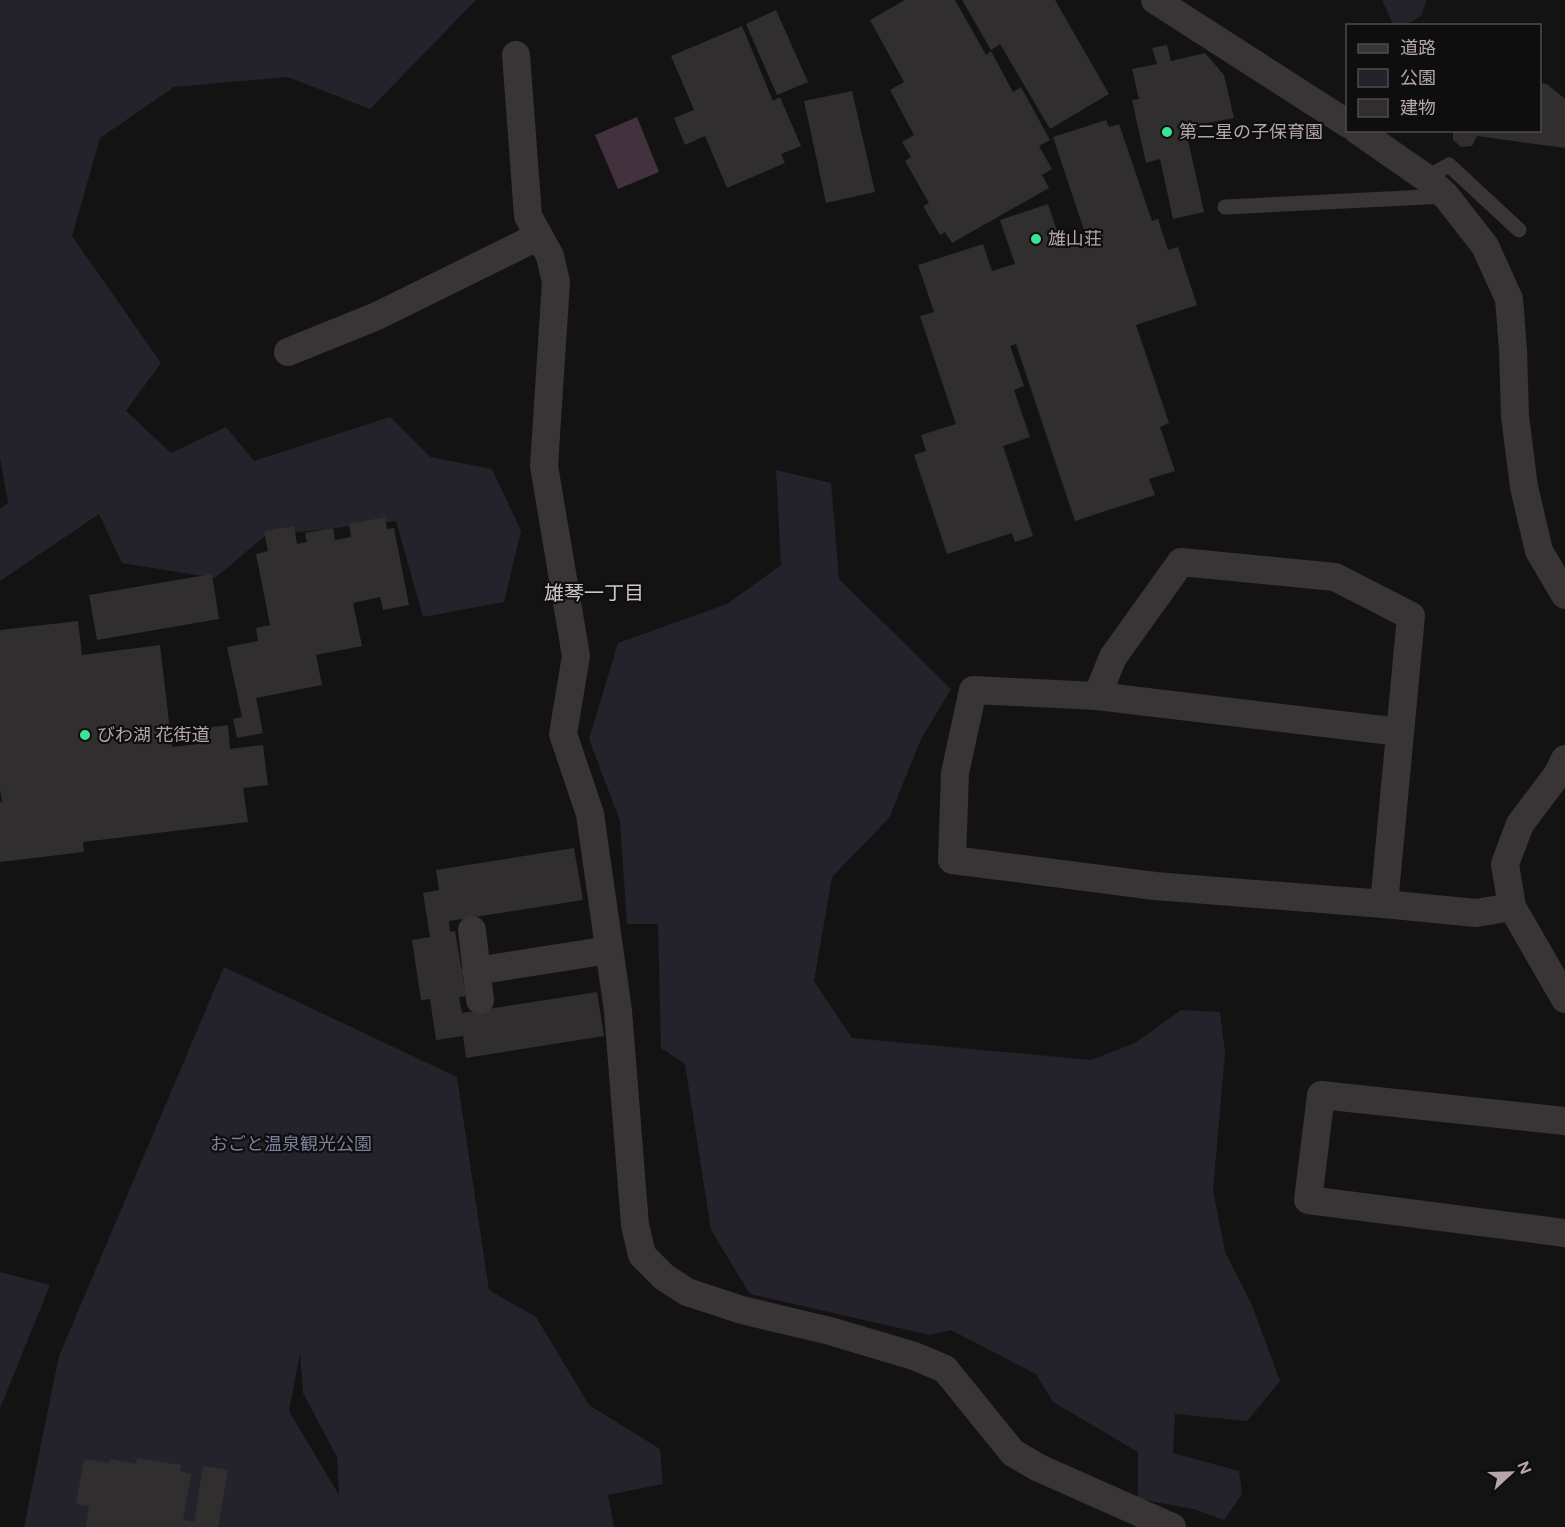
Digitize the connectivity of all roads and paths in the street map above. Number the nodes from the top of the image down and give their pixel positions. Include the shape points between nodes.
1 (1155, 0) edge
2 (516, 55) dead end
3 (1346, 123) edge
4 (1360, 132) edge
5 (1436, 187) junction
6 (1225, 207) dead end
7 (1519, 231) dead end
8 (539, 236) junction
9 (288, 352) dead end
10 (1565, 595) edge
11 (1097, 696) junction
12 (1400, 732) junction
13 (1565, 759) edge
14 (1384, 904) junction
15 (1512, 907) junction
16 (472, 930) dead end
17 (609, 950) junction
18 (476, 971) junction
19 (1565, 999) edge
20 (480, 1000) dead end
21 (1565, 1121) edge
22 (1565, 1233) edge
23 (1172, 1527) edge

1 - 3 street
2 - 8 street via 528,216
4 - 5 street
5 - 6 lane
5 - 7 lane via 1449,165
5 - 10 street via 1485,246 1509,299 1515,416 1524,488 1539,551
8 - 9 street via 377,316
8 - 17 street via 550,256 556,282 544,466 576,656 563,734 590,814
11 - 12 street
11 - 12 street via 1113,657 1181,562 1335,577 1411,616
11 - 14 street via 973,690 955,773 952,860 1155,886
12 - 14 street
13 - 15 street via 1520,824 1505,864
14 - 15 street via 1476,913
15 - 19 street
16 - 18 street
17 - 18 street
17 - 23 street via 618,1011 635,1225 642,1255 664,1277 687,1292 742,1310 830,1330 945,1369 1013,1453
18 - 20 street
21 - 22 street via 1321,1095 1308,1200

